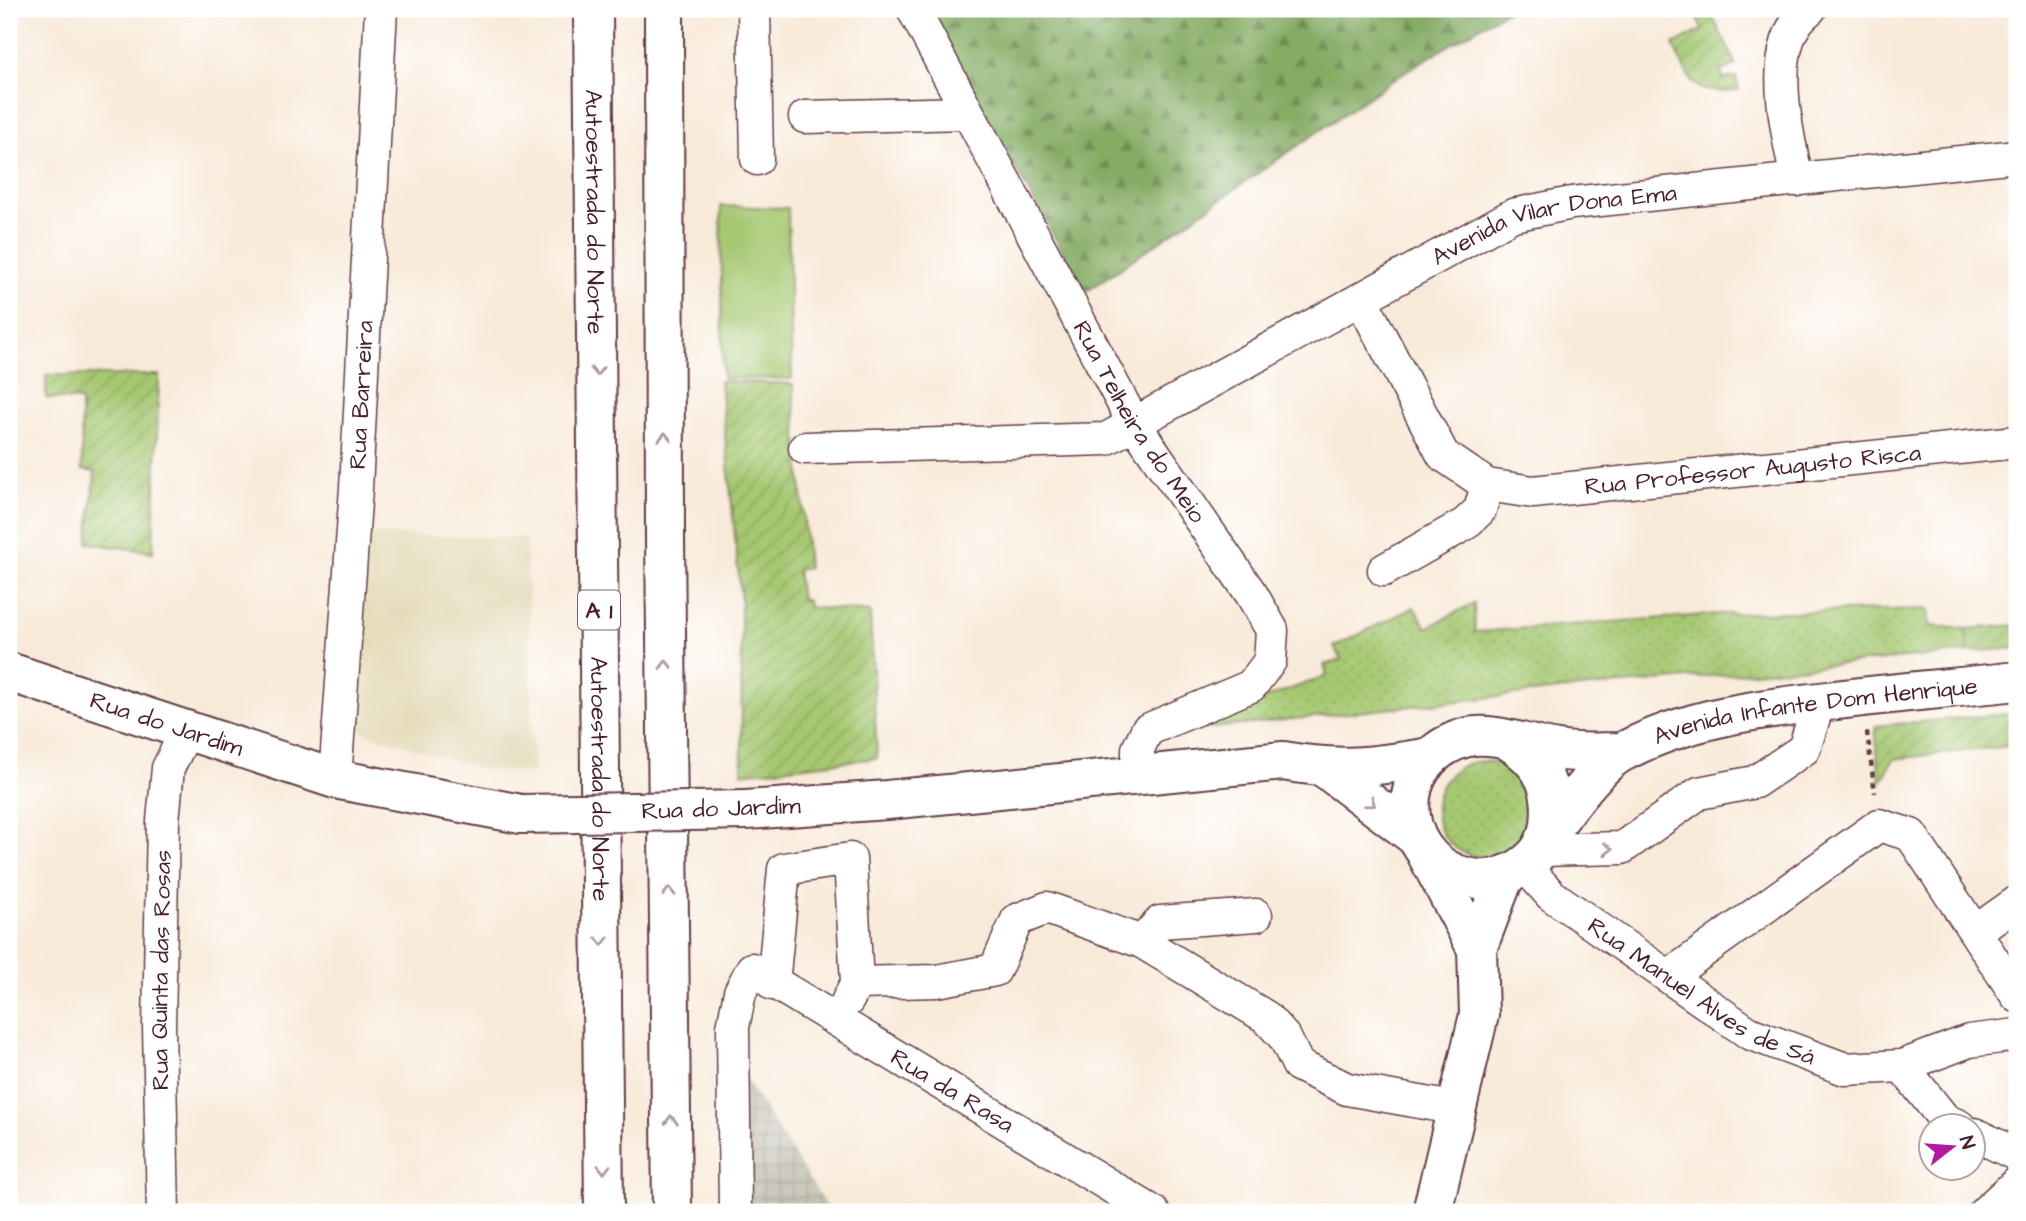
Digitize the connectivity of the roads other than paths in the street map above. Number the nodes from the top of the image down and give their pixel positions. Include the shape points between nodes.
1 (381, 9) edge
2 (593, 9) edge
3 (664, 9) edge
4 (754, 9) edge
5 (913, 9) edge
6 (1810, 9) edge
7 (967, 113) junction
8 (805, 117) dead end
9 (2017, 156) edge
10 (757, 159) dead end
11 (1797, 180) junction
12 (1362, 299) junction
13 (1133, 422) junction
14 (2017, 442) edge
15 (805, 448) dead end
16 (1488, 485) junction
17 (1384, 570) dead end
18 (9, 672) edge
19 (2017, 681) edge
20 (1819, 702) junction
21 (186, 732) junction
22 (1509, 741) junction
23 (1621, 752) junction
24 (1430, 757) junction
25 (1326, 769) junction
26 (1138, 774) junction
27 (335, 779) junction
28 (1421, 846) junction
29 (1530, 855) junction
30 (2017, 902) edge
31 (1256, 915) dead end
32 (1976, 931) junction
33 (1142, 942) junction
34 (1477, 949) junction
35 (762, 976) junction
36 (1669, 976) junction
37 (857, 983) junction
38 (2017, 996) edge
39 (837, 1023) junction
40 (2017, 1035) edge
41 (1902, 1066) junction
42 (1459, 1109) junction
43 (1939, 1112) edge
44 (1988, 1140) edge
45 (2017, 1154) edge
46 (2017, 1183) edge
47 (1137, 1208) edge
48 (163, 1212) edge
49 (604, 1212) edge
50 (672, 1212) edge
51 (735, 1212) edge
52 (1432, 1212) edge
53 (1985, 1212) edge

1 - 27 street, Rua Barreira via 356,488
2 -> 49 main road, Autoestrada do Norte / A 1
50 -> 3 main road
4 - 10 street
5 - 7 street, Rua Telheira do Meio
6 - 11 street via 1798,17 1785,53 1782,95
7 - 8 street
7 - 13 street, Rua Telheira do Meio
9 - 11 street, Avenida Vilar Dona Ema
11 - 12 street, Avenida Vilar Dona Ema via 1572,203 1513,215
12 - 13 street, Avenida Vilar Dona Ema
12 - 16 street, Rua Professor Augusto Risca via 1443,455
13 - 15 street, Avenida Vilar Dona Ema via 1107,439
13 - 26 street, Rua Telheira do Meio via 1272,631 1270,661 1251,686 1147,730 1138,748
14 - 16 street, Rua Professor Augusto Risca via 1533,492
16 - 17 street via 1480,510 1465,524
18 - 21 main road, Rua do Jardim
19 - 20 main road, Avenida Infante Dom Henrique
20 - 23 main road, Avenida Infante Dom Henrique via 1695,722
29 -> 20 street via 1622,848 1699,793 1755,782 1804,749
21 - 27 main road, Rua do Jardim
21 - 48 street, Rua Quinta das Rosas via 168,768 163,821 159,1027
22 - 23 main road, Avenida Infante Dom Henrique via 1561,751
22 - 24 main road, Avenida Infante Dom Henrique via 1467,737
22 - 29 main road via 1541,769 1550,789 1553,810
23 - 29 main road, Avenida Infante Dom Henrique
24 - 25 main road, Rua do Jardim
24 - 28 main road, Avenida Infante Dom Henrique via 1410,795 1410,817
25 - 26 main road, Rua do Jardim via 1283,761
25 -> 28 main road, Rua do Jardim
26 - 27 main road, Rua do Jardim, bridge via 746,810 522,814
28 - 29 main road via 1444,869 1463,878 1485,880
28 - 34 main road
29 - 34 main road
29 - 36 street, Rua Manuel Alves de Sá via 1551,895
30 - 32 street
31 - 33 street via 1160,922
32 - 36 street via 1911,835 1879,825
32 - 38 street
33 - 37 street via 1047,908 1017,920 995,970 937,981
33 - 42 street via 1266,1017 1285,1038 1298,1065 1346,1089
34 - 42 main road via 1479,1016
35 - 37 street via 784,869 850,859
35 - 39 street, Rua da Rasa
35 - 51 street via 740,992 733,1027
36 - 41 street, Rua Manuel Alves de Sá via 1749,1033 1845,1069
37 - 39 street
39 - 47 street, Rua da Rasa
40 - 41 street, Rua Manuel Alves de Sá via 1969,1041
41 - 43 street
42 - 52 main road
44 - 45 street
46 - 53 street

